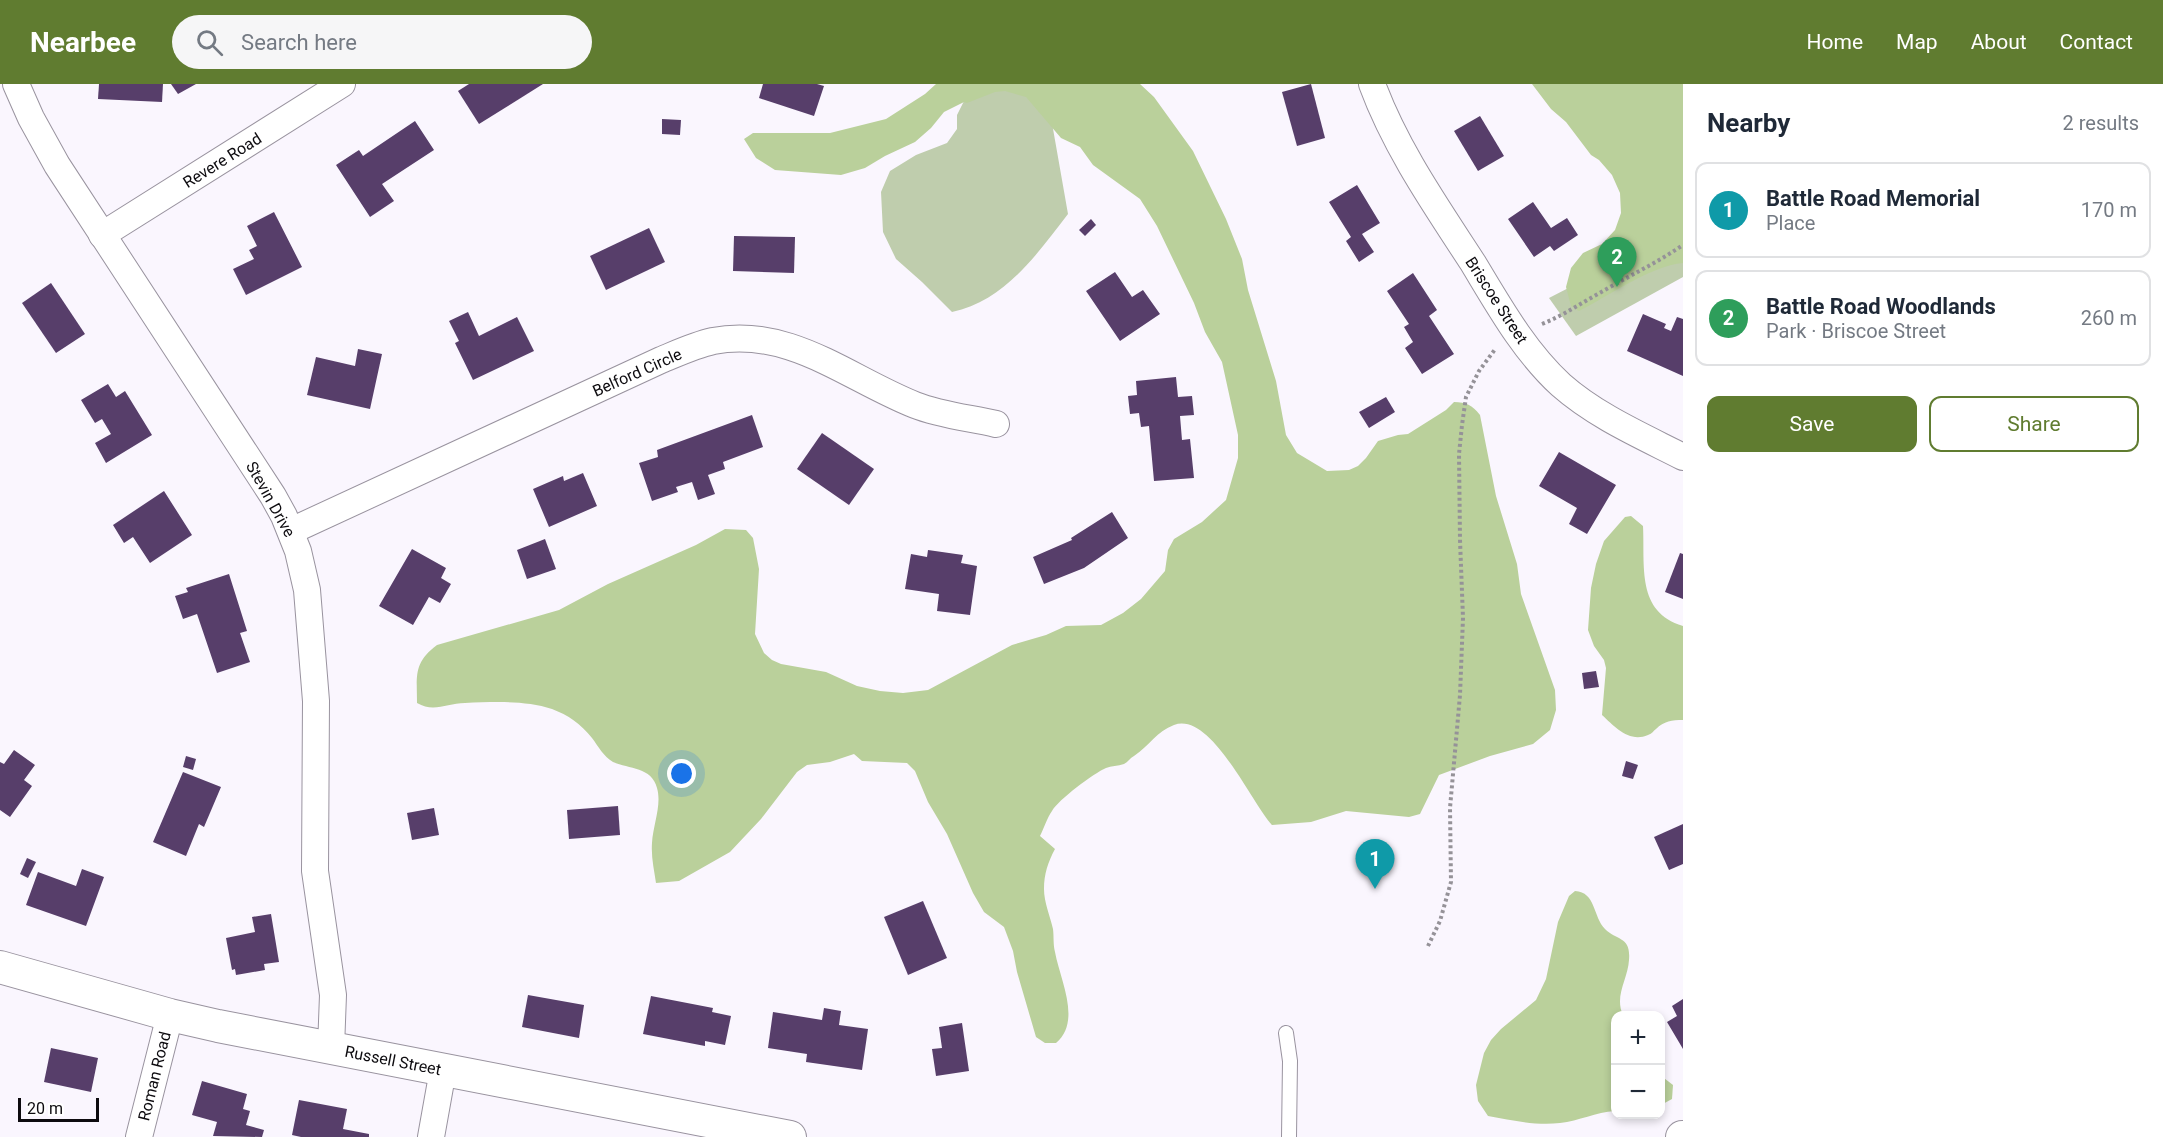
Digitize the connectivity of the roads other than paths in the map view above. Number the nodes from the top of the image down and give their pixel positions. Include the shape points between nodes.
1 (16, 84) edge
2 (342, 84) edge
3 (1372, 84) edge
4 (102, 235) junction
5 (996, 424) dead end
6 (1683, 457) edge
7 (291, 531) junction
8 (0, 967) edge
9 (170, 1015) junction
10 (1286, 1033) dead end
11 (331, 1048) junction
12 (443, 1070) junction
13 (138, 1137) edge
14 (431, 1137) edge
15 (790, 1137) edge
16 (1289, 1137) edge

1 - 4 street, Stevin Drive via 42,139
2 - 4 street, Revere Road
3 - 6 street, Briscoe Street via 1395,138 1518,335 1549,374 1606,416
4 - 7 street, Stevin Drive via 273,496
5 - 7 street, Belford Circle via 917,406 785,344 754,338 712,341 661,360
7 - 11 street, Stevin Drive via 307,590 314,660 314,862 333,995
8 - 9 street, Russell Street
9 - 11 street, Russell Street
9 - 13 street, Roman Road
10 - 16 lane via 1290,1061
11 - 12 street, Russell Street
12 - 14 street
12 - 15 street, Russell Street

